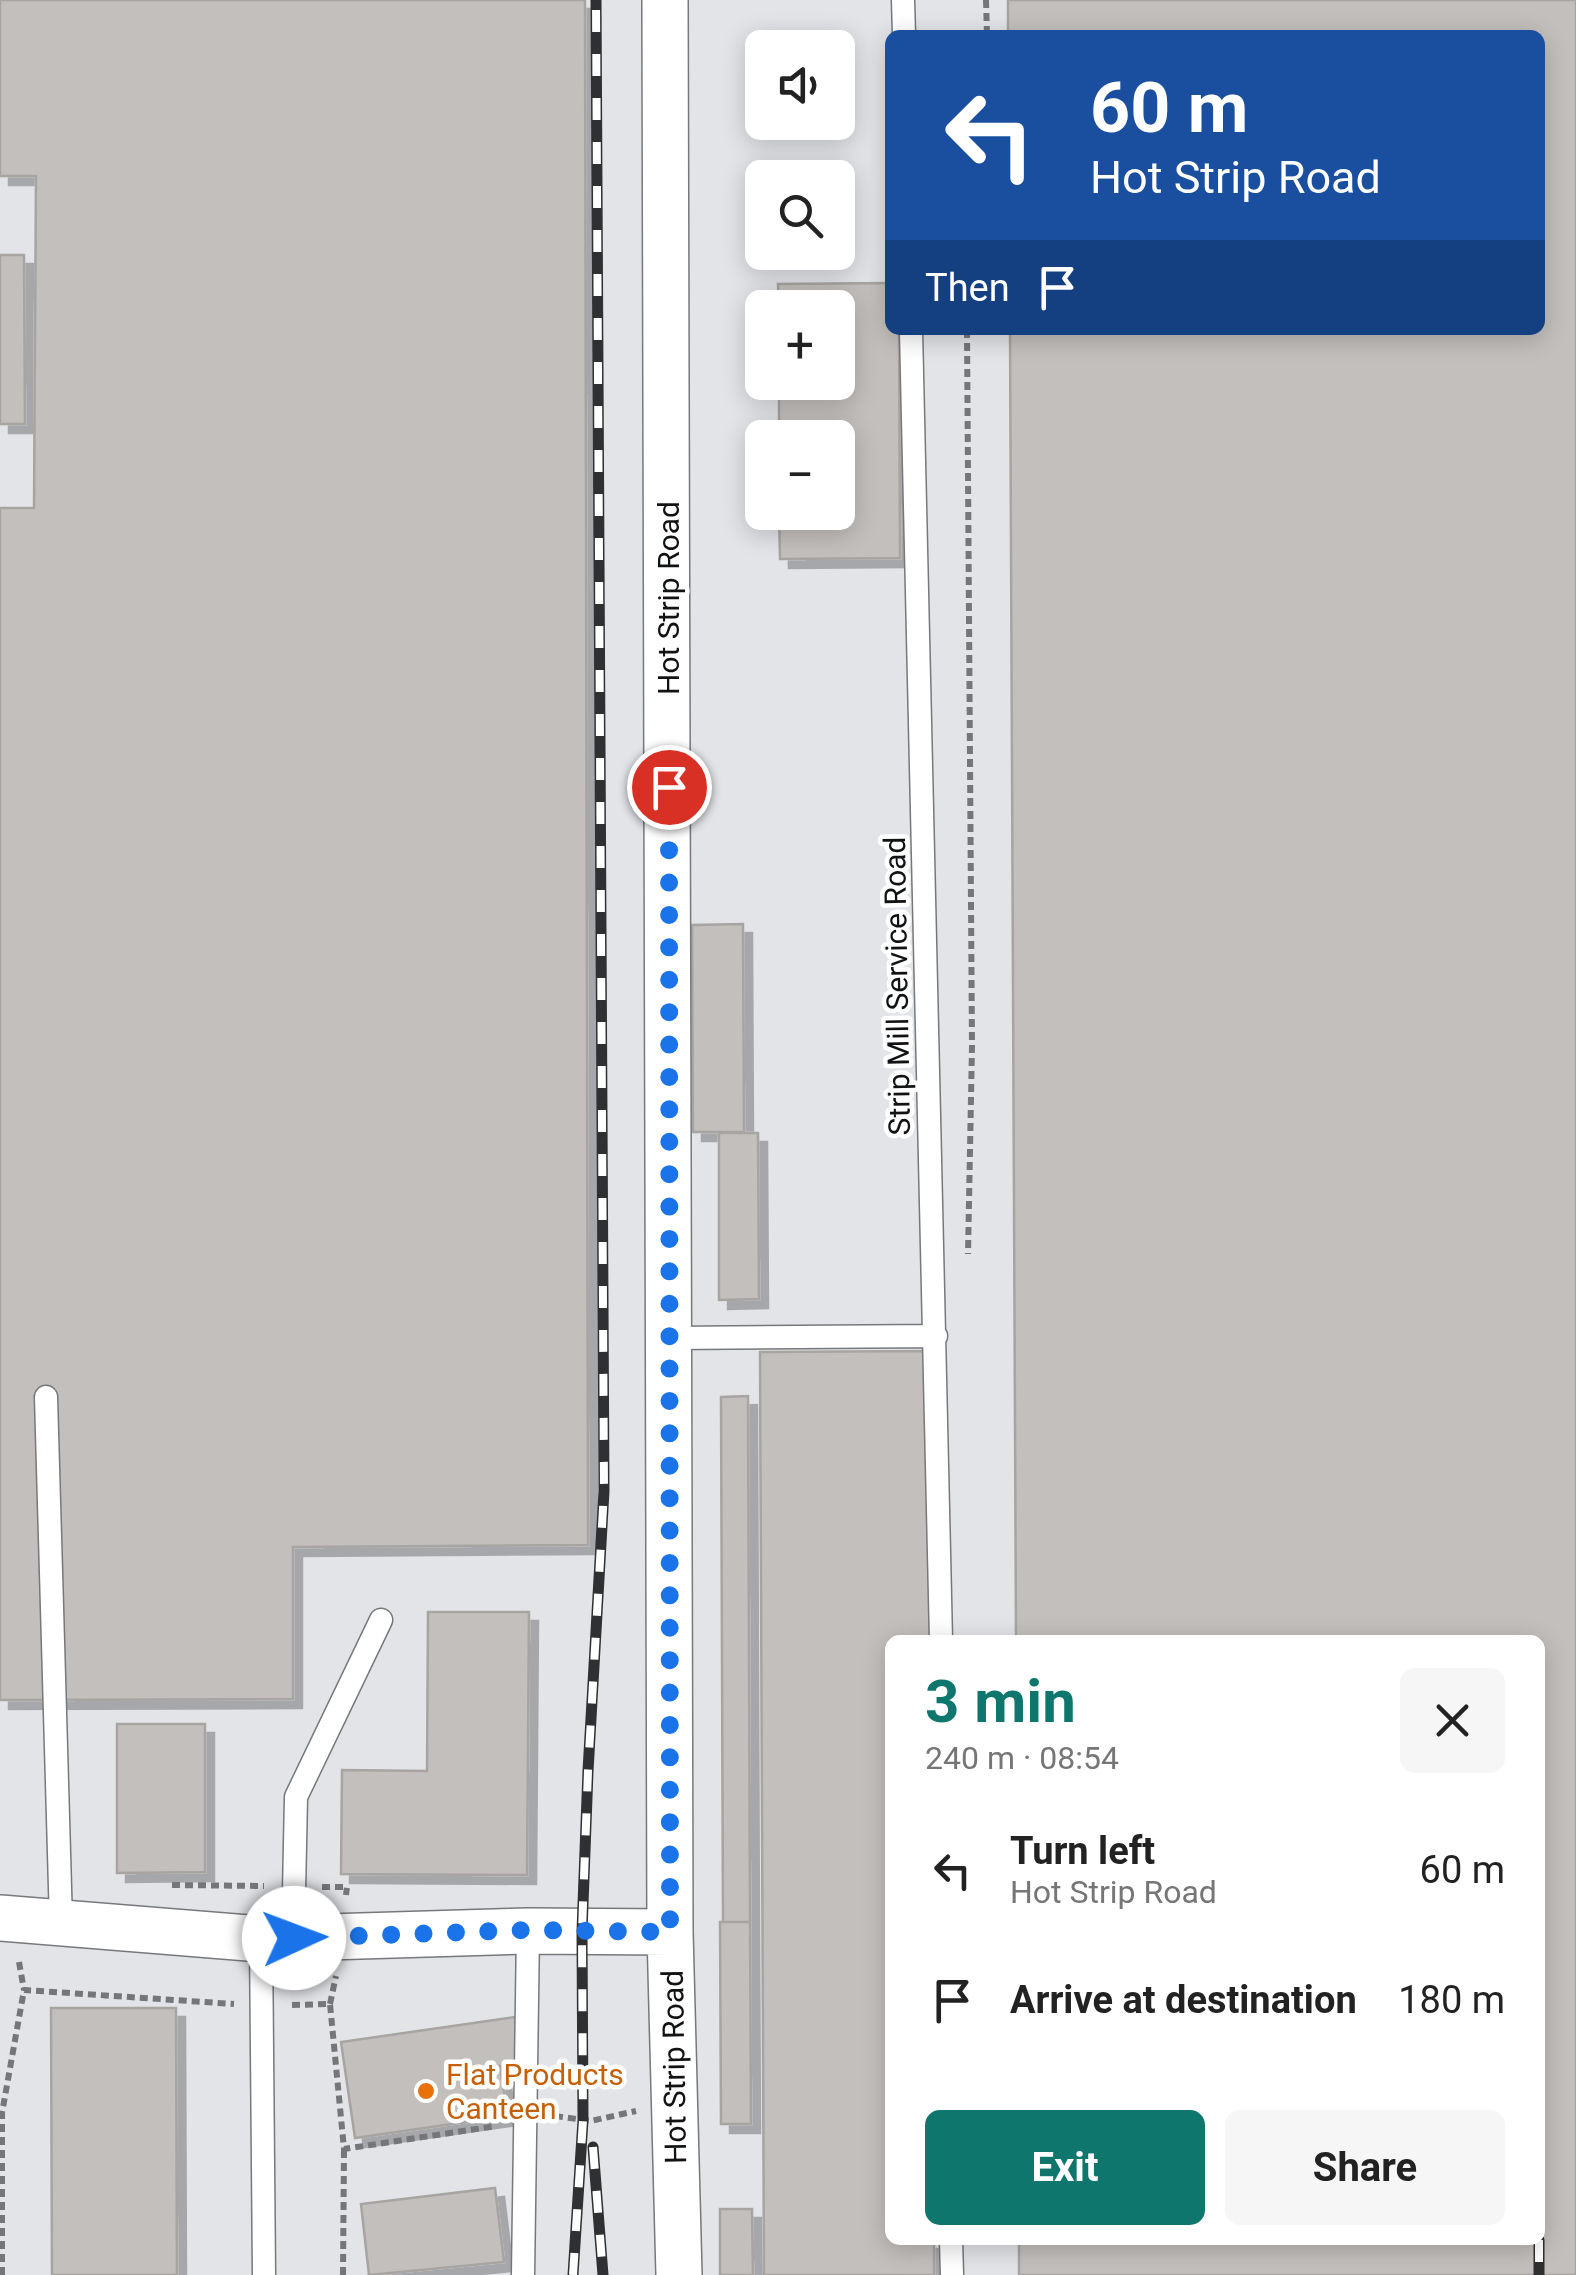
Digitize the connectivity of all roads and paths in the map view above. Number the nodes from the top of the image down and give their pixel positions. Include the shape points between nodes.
1 (665, 0) edge
2 (903, 0) edge
3 (986, 0) edge
4 (904, 30) edge
5 (986, 30) edge
6 (911, 335) edge
7 (966, 335) edge
8 (968, 1267) dead end
9 (936, 1336) junction
10 (672, 1338) junction
11 (46, 1397) dead end
12 (381, 1620) dead end
13 (941, 1635) edge
14 (0, 1918) edge
15 (62, 1923) junction
16 (528, 1930) junction
17 (670, 1932) junction
18 (277, 1939) junction
19 (344, 2149) dead end
20 (952, 2245) edge
21 (264, 2275) edge
22 (343, 2275) edge
23 (523, 2275) edge
24 (679, 2275) edge
25 (952, 2275) edge

1 - 10 street, Hot Strip Road
2 - 4 lane
3 - 5 path
6 - 9 lane, Strip Mill Service Road
7 - 8 path
9 - 10 lane
9 - 13 lane, Strip Mill Service Road
10 - 17 street, Hot Strip Road
11 - 15 lane
12 - 18 lane via 296,1797
14 - 15 street
15 - 18 street
16 - 17 street
16 - 18 street
16 - 23 lane
17 - 24 street, Hot Strip Road
18 - 21 lane
19 - 22 path
20 - 25 lane

